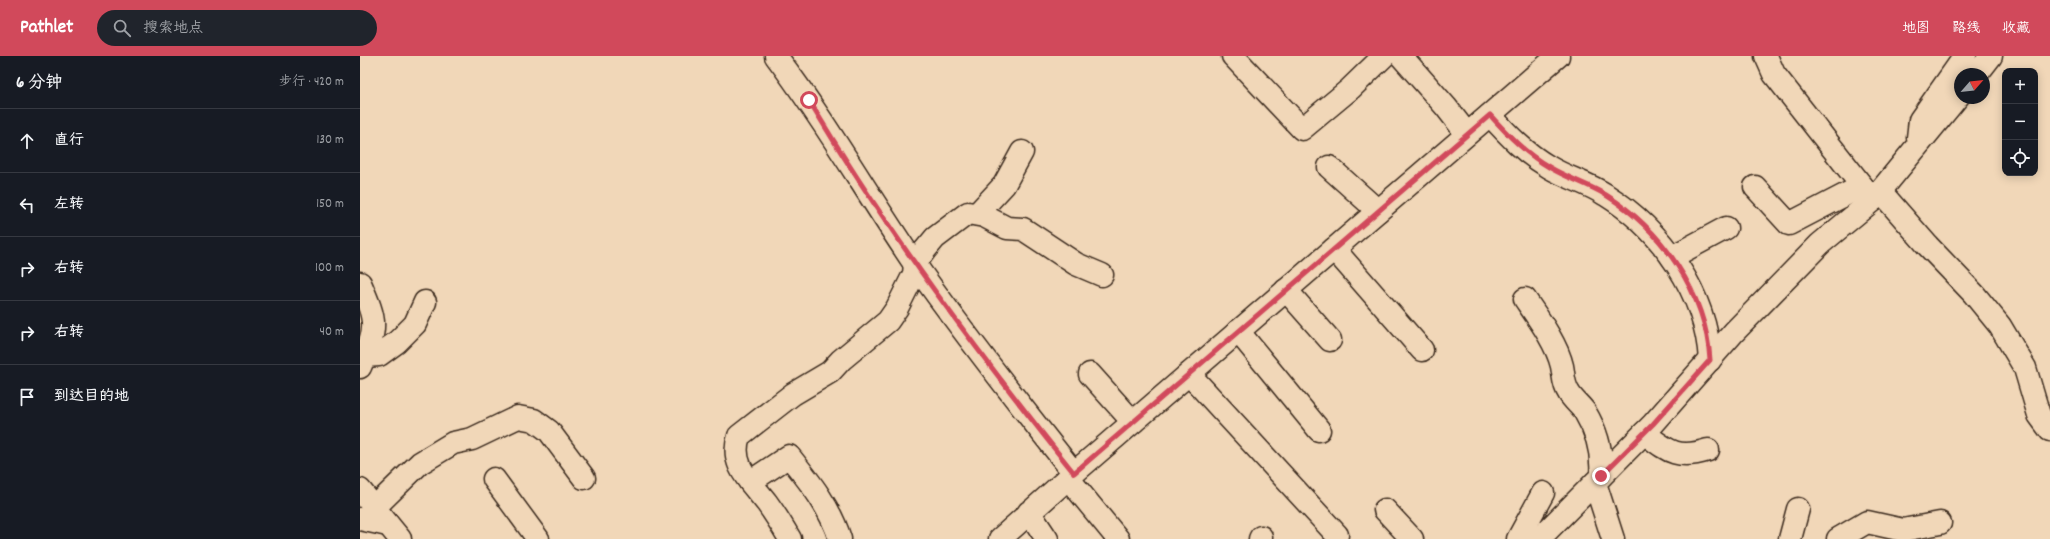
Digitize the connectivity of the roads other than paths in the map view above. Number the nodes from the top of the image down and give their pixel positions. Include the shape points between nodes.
1 (776, 56) edge
2 (1233, 56) edge
3 (1384, 56) edge
4 (1401, 56) edge
5 (1558, 56) edge
6 (1766, 56) edge
7 (1965, 56) edge
8 (1992, 56) edge
9 (1981, 68) edge
10 (1954, 101) edge
11 (1490, 115) junction
12 (1467, 134) junction
13 (1918, 145) junction
14 (1022, 152) dead end
15 (1329, 166) dead end
16 (1755, 187) dead end
17 (1872, 193) junction
18 (1378, 211) junction
19 (976, 214) junction
20 (1726, 228) dead end
21 (1334, 249) junction
22 (1672, 257) junction
23 (915, 264) junction
24 (1102, 275) dead end
25 (360, 283) edge
26 (1286, 290) junction
27 (1525, 299) dead end
28 (425, 302) dead end
29 (1238, 331) junction
30 (1330, 340) dead end
31 (1422, 350) dead end
32 (1710, 360) junction
33 (362, 361) edge
34 (1090, 374) dead end
35 (1188, 374) junction
36 (1133, 422) junction
37 (1319, 430) dead end
38 (2050, 430) edge
39 (1644, 433) junction
40 (1708, 450) dead end
41 (1071, 475) junction
42 (494, 478) dead end
43 (584, 478) dead end
44 (1598, 480) junction
45 (750, 482) junction
46 (360, 490) edge
47 (1543, 493) dead end
48 (1798, 509) dead end
49 (1385, 510) dead end
50 (1029, 512) junction
51 (380, 523) edge
52 (1940, 523) dead end
53 (1337, 536) dead end
54 (538, 539) edge
55 (790, 539) edge
56 (840, 539) edge
57 (1000, 539) edge
58 (1047, 539) edge
59 (1118, 539) edge
60 (1412, 539) edge
61 (1518, 539) edge
62 (1539, 539) edge
63 (1613, 539) edge
64 (1790, 539) edge
65 (1838, 539) edge

1 - 23 street via 809,100 835,144
2 - 3 street via 1302,128 1350,89
4 - 12 street
5 - 11 street
6 - 17 street via 1774,74
7 - 13 street via 1920,120
8 - 9 street
10 - 13 street
11 - 12 street
11 - 22 street via 1513,141 1532,156 1550,168 1589,185 1622,207 1658,240
12 - 18 street
13 - 17 street
14 - 19 street via 1004,185
15 - 18 street
16 - 17 street via 1789,224
17 - 32 street via 1734,332
17 - 38 street via 1928,246 1974,294 2000,326 2025,368 2039,415
18 - 21 street
19 - 23 street via 968,213 935,238
19 - 24 street via 1007,228 1023,229 1076,264
20 - 22 street
21 - 26 street
21 - 31 street
22 - 32 street via 1682,271 1698,310
23 - 41 street
23 - 45 street via 914,274 888,321 830,372 794,394 739,436 735,446 737,460 746,480
25 - 33 street via 374,321 373,337
26 - 29 street
26 - 30 street
27 - 44 street via 1546,331 1557,354 1569,393 1584,411 1594,430 1602,460
28 - 33 street via 416,324 397,342 379,355
29 - 35 street
29 - 37 street
32 - 39 street
34 - 36 street
35 - 36 street
35 - 53 street
36 - 41 street
39 - 40 street via 1673,453 1692,455
39 - 44 street
41 - 50 street
41 - 59 street
42 - 54 street
43 - 51 street via 549,431 534,420 518,417 472,439 453,443 420,463
44 - 62 street
44 - 63 street
45 - 55 street via 768,504
45 - 56 street via 789,456 828,509
46 - 51 street
47 - 61 street
48 - 64 street
49 - 60 street
50 - 57 street
50 - 58 street
52 - 65 street via 1903,530 1867,522

